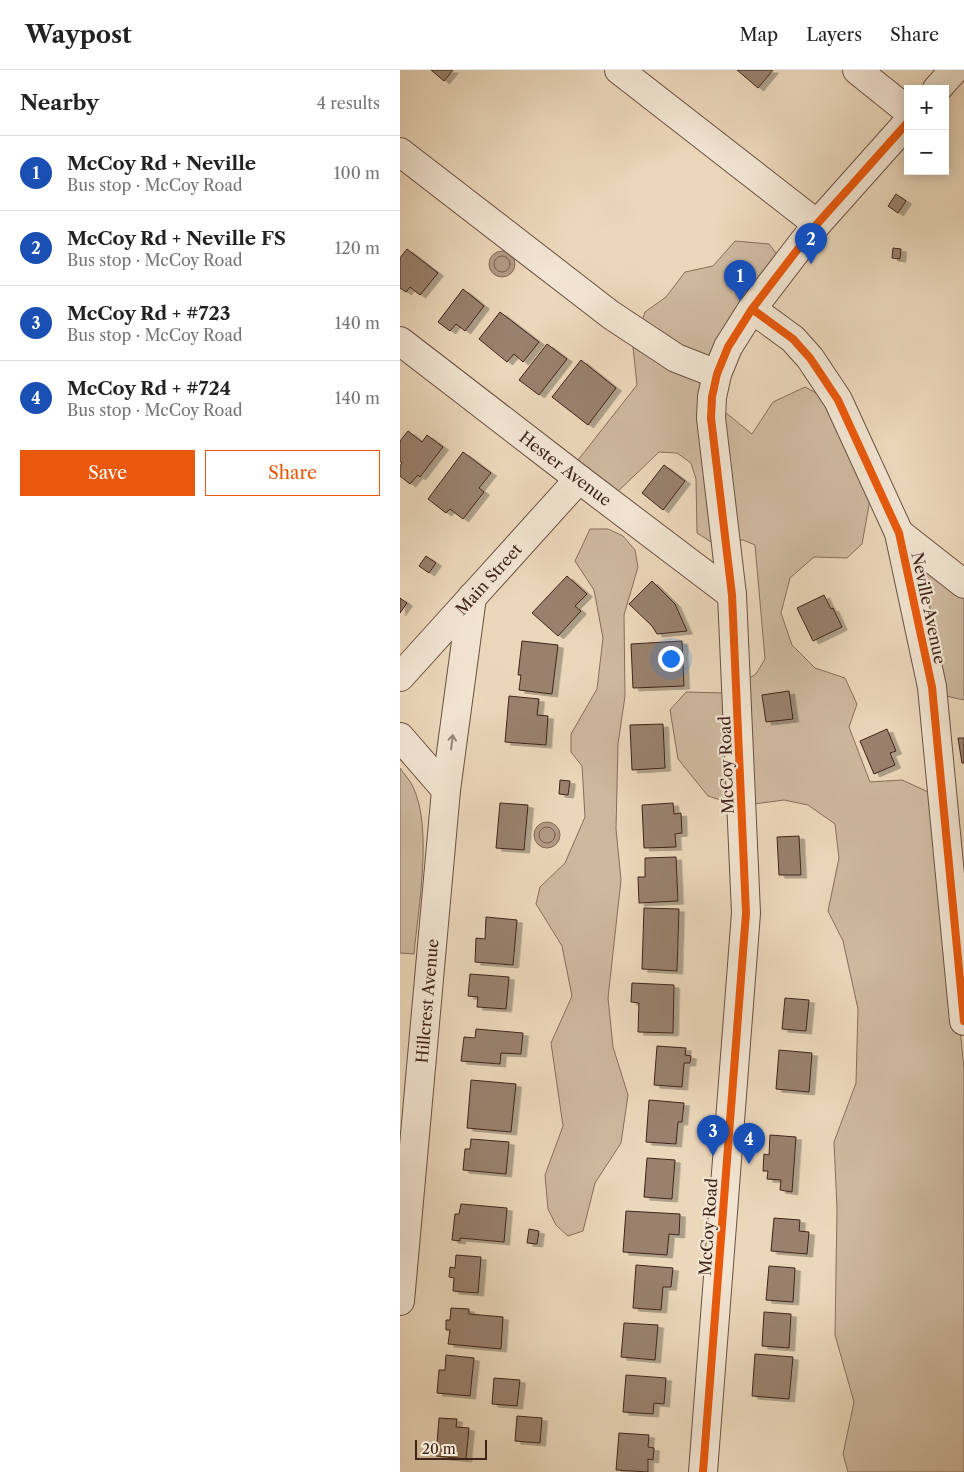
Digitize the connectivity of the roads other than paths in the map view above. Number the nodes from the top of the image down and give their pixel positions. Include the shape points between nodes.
1 (619, 70) edge
2 (857, 70) edge
3 (954, 70) edge
4 (941, 85) edge
5 (904, 108) edge
6 (904, 126) edge
7 (400, 152) edge
8 (817, 224) junction
9 (752, 309) junction
10 (400, 341) edge
11 (717, 374) junction
12 (579, 480) junction
13 (899, 532) junction
14 (964, 584) edge
15 (732, 595) junction
16 (472, 597) junction
17 (400, 678) edge
18 (400, 737) edge
19 (446, 790) junction
20 (964, 1021) edge
21 (400, 1301) edge
22 (703, 1472) edge

1 - 8 street
2 - 5 street
3 - 4 street
6 - 8 street, McCoy Road
7 - 11 street via 611,315 676,358
8 - 9 street, McCoy Road
9 - 11 street, McCoy Road via 728,347
9 - 13 street, Neville Avenue via 793,339 838,400
10 - 12 street, Hester Avenue
11 - 15 street, McCoy Road via 711,418
12 - 15 street, Hester Avenue
12 - 16 street, Main Street
13 - 14 street
13 - 20 street, Neville Avenue via 932,687
15 - 22 street, McCoy Road via 746,913
16 - 17 street, Main Street
19 -> 16 street, Hillcrest Avenue
18 - 19 street
19 - 21 street, Hillcrest Avenue

